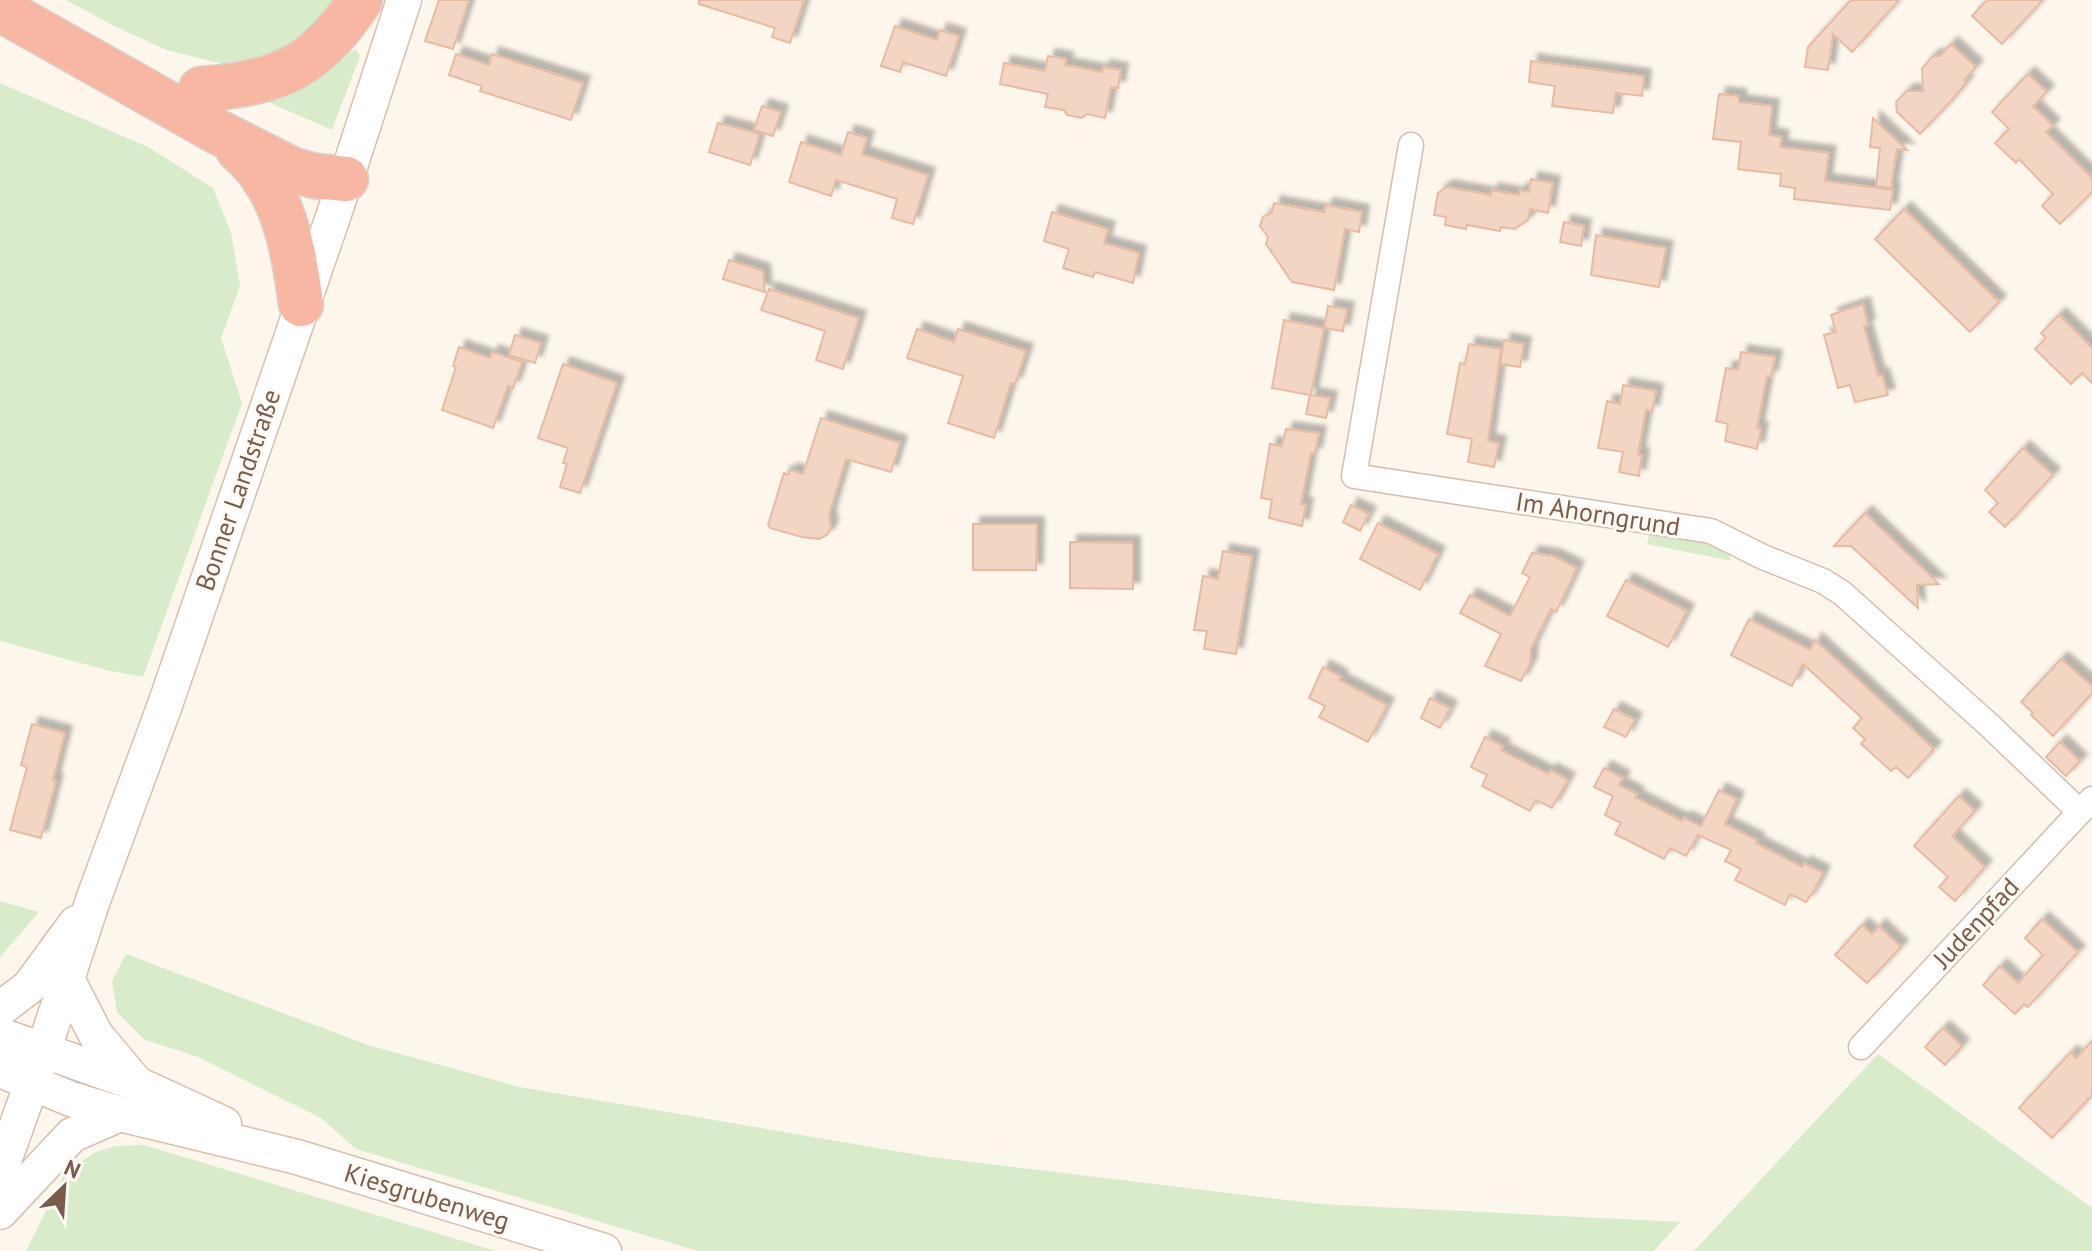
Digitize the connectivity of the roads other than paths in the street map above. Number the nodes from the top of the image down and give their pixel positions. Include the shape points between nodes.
1 (37, 0) edge
2 (360, 0) edge
3 (404, 0) edge
4 (0, 9) edge
5 (201, 89) junction
6 (218, 132) junction
7 (1411, 145) dead end
8 (346, 179) junction
9 (301, 304) junction
10 (2086, 805) edge
11 (93, 900) junction
12 (67, 979) junction
13 (0, 1009) edge
14 (0, 1035) edge
15 (1861, 1047) dead end
16 (38, 1068) junction
17 (0, 1070) edge
18 (137, 1084) junction
19 (120, 1114) junction
20 (297, 1157) junction
21 (0, 1172) edge
22 (0, 1212) edge
23 (604, 1251) edge

1 - 5 highway
2 - 5 highway via 326,46 300,65 271,79
3 - 8 main road, Bonner Landstraße
4 - 6 highway
5 - 8 highway via 305,143
6 - 8 highway via 293,170
6 - 9 highway via 255,163 283,212
7 - 10 street, Im Ahorngrund via 1354,476 1711,531 1823,581
8 - 9 main road, Bonner Landstraße
9 - 11 main road, Bonner Landstraße
10 - 15 street, Judenpfad
11 - 12 main road, Bonner Landstraße
11 - 13 main road via 29,987
12 - 16 main road, Bonner Landstraße
12 - 18 main road via 96,1035
14 - 16 main road, Kiesgrubenweg
16 - 17 main road, Kiesgrubenweg
16 - 18 main road, Kiesgrubenweg
16 - 19 main road, Kiesgrubenweg
16 - 21 main road, Bonner Landstraße
18 - 20 main road, Kiesgrubenweg
19 - 20 main road, Kiesgrubenweg
19 - 22 main road via 72,1135
20 - 23 main road, Kiesgrubenweg

